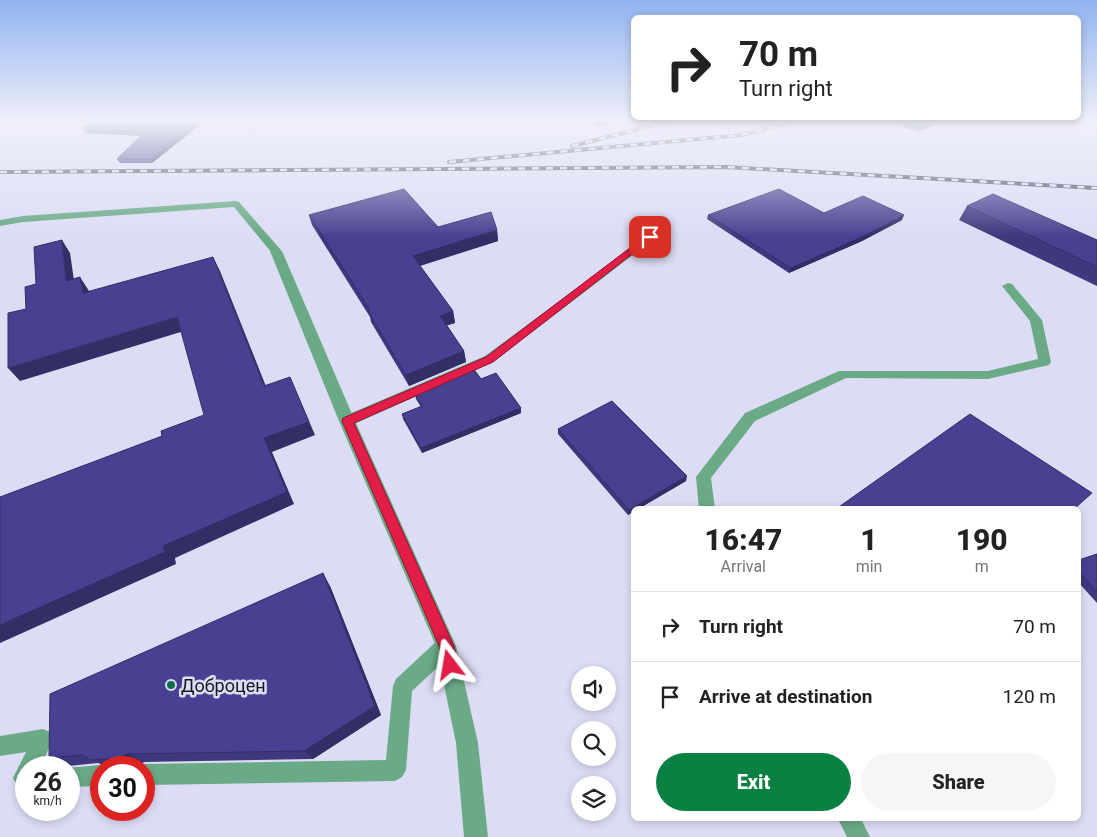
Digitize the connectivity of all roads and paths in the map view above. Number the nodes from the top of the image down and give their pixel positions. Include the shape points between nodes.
1 (0, 223) edge
2 (650, 237) dead end
3 (276, 251) joint
4 (1008, 286) dead end
5 (347, 421) junction
6 (708, 506) edge
7 (446, 646) junction
8 (0, 746) edge
9 (35, 756) edge
10 (155, 776) edge
11 (851, 821) edge
12 (476, 837) edge
13 (858, 837) edge

1 - 3 lane via 236,204
2 - 5 lane via 489,359
3 - 5 street
4 - 6 lane via 1036,320 1045,362 988,375 844,374 750,417 703,477
5 - 7 street
7 - 10 lane via 403,686 395,770
7 - 12 street via 467,743
8 - 9 lane via 43,739
11 - 13 lane

